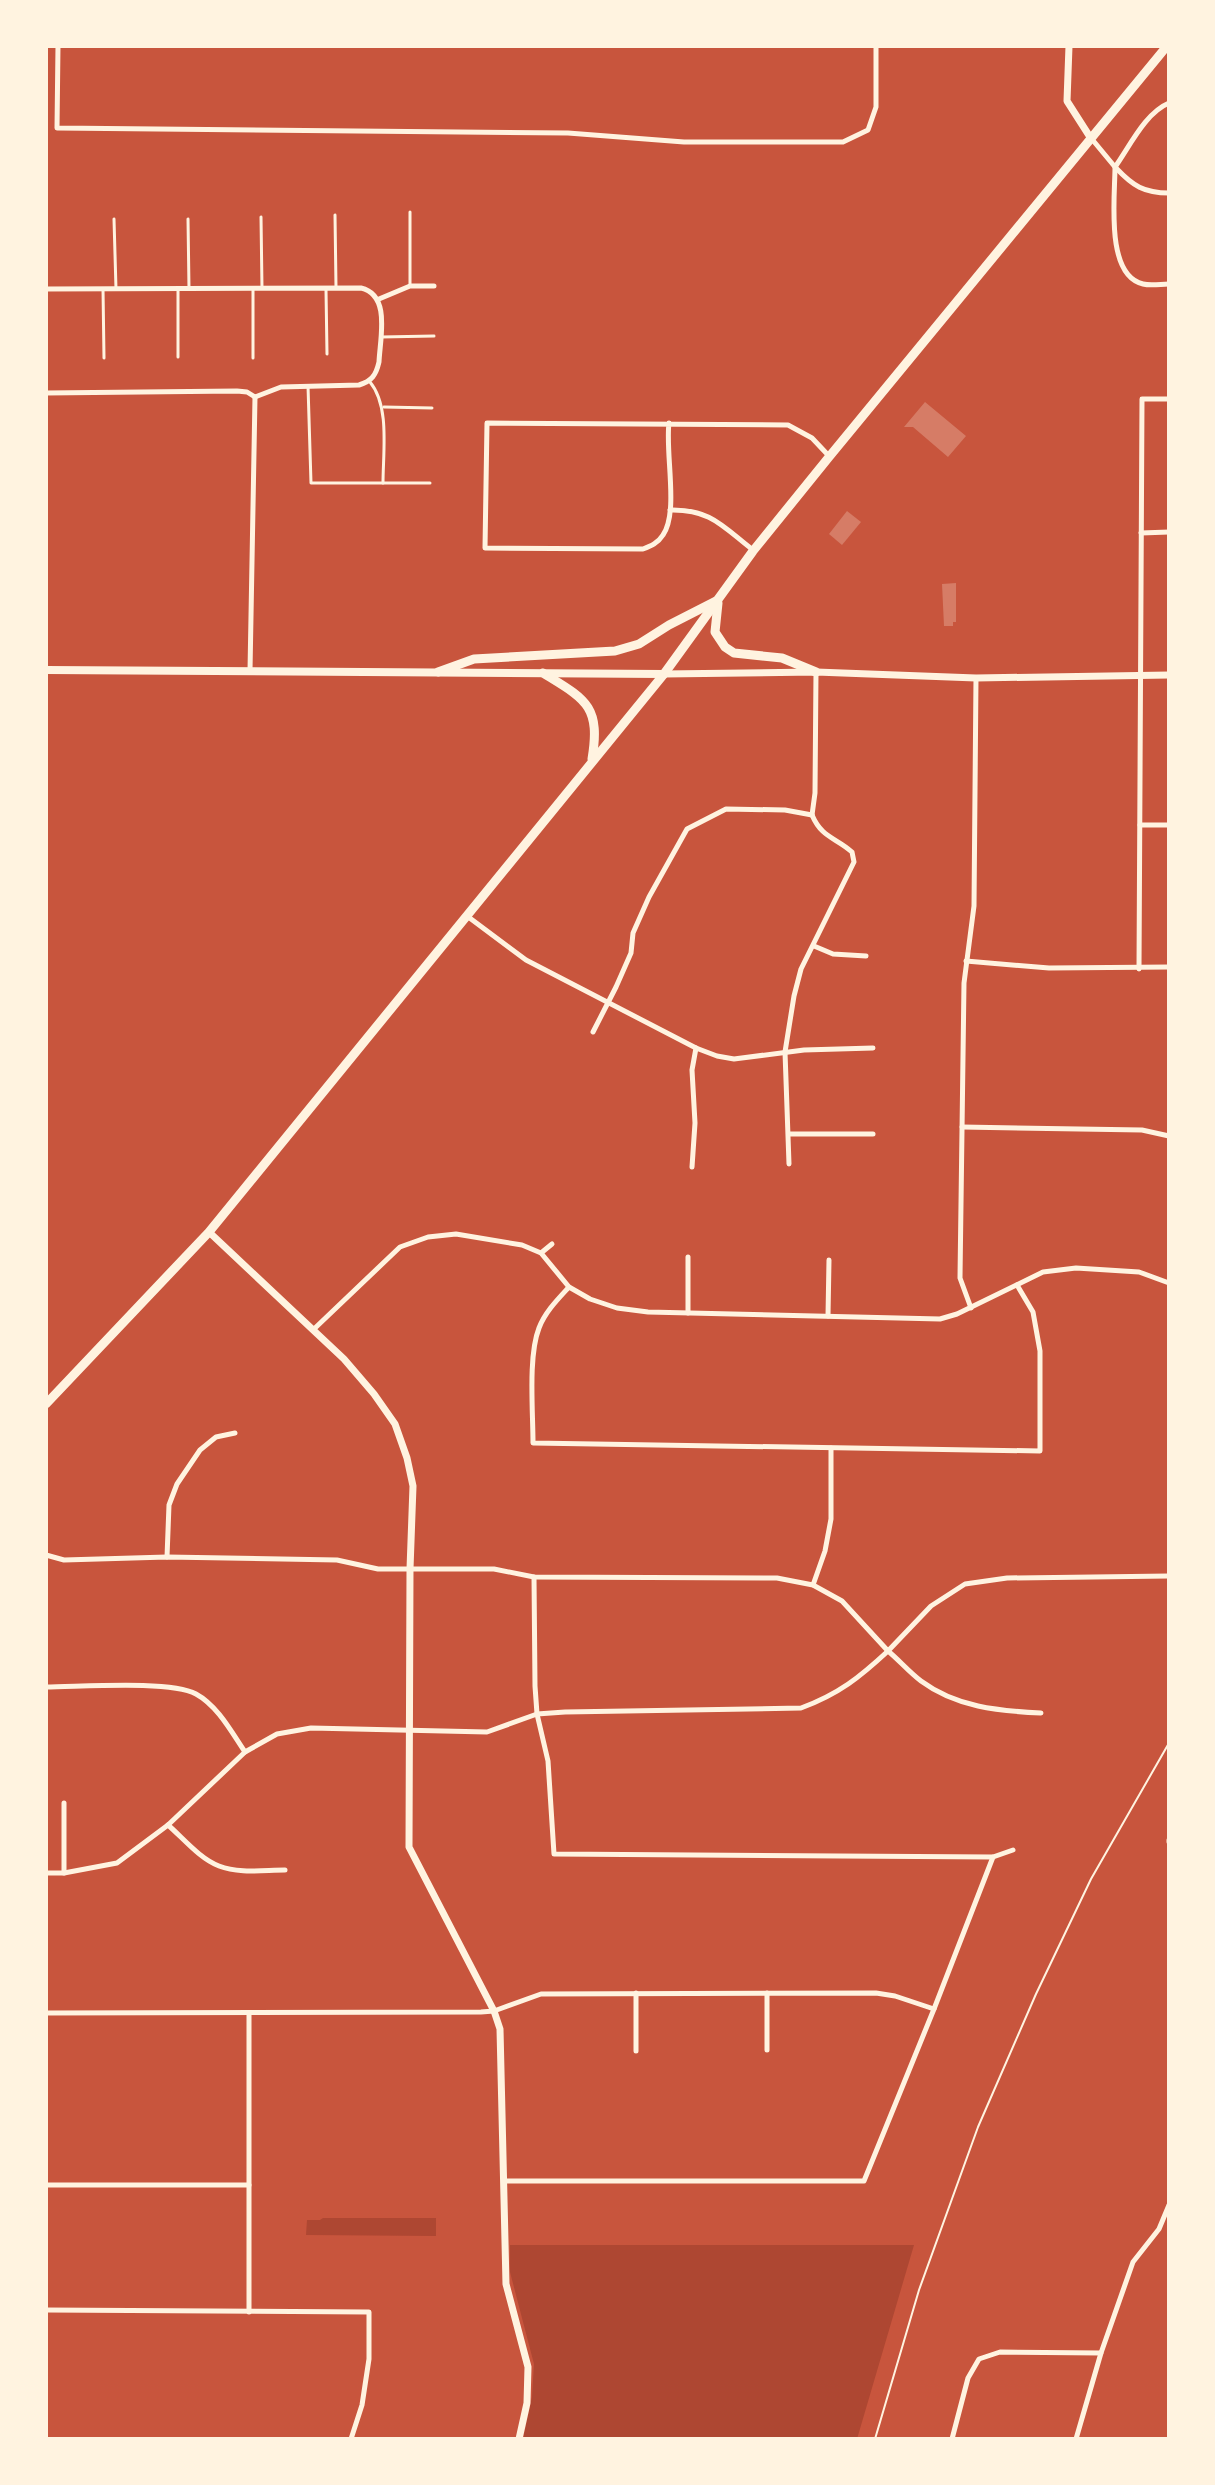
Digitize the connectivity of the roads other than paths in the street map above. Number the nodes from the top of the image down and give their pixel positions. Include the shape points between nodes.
1 (58, 46) edge
2 (876, 46) edge
3 (1069, 46) edge
4 (1167, 46) edge
5 (1169, 103) edge
6 (1090, 137) junction
7 (1115, 167) junction
8 (1169, 193) edge
9 (410, 212) dead end
10 (335, 215) dead end
11 (261, 217) dead end
12 (114, 219) dead end
13 (188, 219) dead end
14 (1169, 284) edge
15 (410, 286) junction
16 (434, 286) dead end
17 (189, 288) junction
18 (253, 288) junction
19 (262, 288) junction
20 (326, 288) junction
21 (336, 288) junction
22 (46, 289) edge
23 (103, 289) junction
24 (116, 289) junction
25 (178, 289) junction
26 (379, 299) junction
27 (434, 336) dead end
28 (380, 337) junction
29 (327, 354) dead end
30 (178, 357) dead end
31 (104, 358) dead end
32 (253, 358) dead end
33 (369, 382) junction
34 (308, 386) junction
35 (46, 393) edge
36 (255, 397) junction
37 (1169, 399) edge
38 (383, 407) junction
39 (432, 408) dead end
40 (669, 423) junction
41 (829, 457) junction
42 (383, 483) junction
43 (430, 483) dead end
44 (670, 510) junction
45 (1169, 532) edge
46 (1141, 533) junction
47 (753, 551) junction
48 (719, 599) junction
49 (46, 670) edge
50 (250, 672) junction
51 (438, 672) junction
52 (816, 672) junction
53 (543, 673) junction
54 (664, 674) junction
55 (1169, 675) edge
56 (1140, 676) junction
57 (976, 678) junction
58 (592, 762) junction
59 (812, 815) junction
60 (1140, 825) junction
61 (1169, 825) edge
62 (467, 916) junction
63 (814, 946) junction
64 (866, 956) dead end
65 (966, 961) junction
66 (1169, 967) edge
67 (1139, 969) junction
68 (608, 1003) junction
69 (593, 1032) dead end
70 (696, 1048) junction
71 (873, 1048) dead end
72 (785, 1052) junction
73 (962, 1127) junction
74 (789, 1134) junction
75 (873, 1134) dead end
76 (1169, 1136) edge
77 (789, 1164) dead end
78 (692, 1167) dead end
79 (209, 1232) junction
80 (552, 1244) dead end
81 (541, 1253) junction
82 (688, 1257) dead end
83 (829, 1260) dead end
84 (1169, 1283) edge
85 (1017, 1285) junction
86 (569, 1287) junction
87 (971, 1308) junction
88 (688, 1313) junction
89 (828, 1316) junction
90 (314, 1329) junction
91 (46, 1404) edge
92 (235, 1433) dead end
93 (831, 1448) junction
94 (46, 1555) edge
95 (167, 1557) junction
96 (410, 1569) junction
97 (1169, 1576) edge
98 (534, 1577) junction
99 (813, 1585) junction
100 (888, 1651) junction
101 (46, 1687) edge
102 (1041, 1713) dead end
103 (537, 1714) junction
104 (409, 1730) junction
105 (245, 1752) junction
106 (64, 1803) dead end
107 (168, 1825) junction
108 (1013, 1850) dead end
109 (993, 1857) junction
110 (285, 1870) dead end
111 (46, 1873) edge
112 (64, 1873) junction
113 (636, 1993) junction
114 (767, 1993) junction
115 (934, 2009) junction
116 (494, 2011) junction
117 (46, 2013) edge
118 (249, 2013) junction
119 (767, 2050) dead end
120 (636, 2051) dead end
121 (503, 2181) junction
122 (46, 2185) edge
123 (249, 2185) junction
124 (1169, 2205) edge
125 (46, 2310) edge
126 (249, 2312) junction
127 (1101, 2353) junction
128 (351, 2439) edge
129 (519, 2439) edge
130 (952, 2439) edge
131 (1076, 2439) edge

1 - 2 street via 57,128 568,133 684,142 843,142 868,130 876,107
3 - 6 street via 1067,101
4 - 6 main road
5 - 7 street via 1146,121
6 - 7 street
6 - 41 main road
7 - 8 street via 1131,183 1152,193
7 - 14 street via 1115,249 1124,270 1141,284
9 - 15 lane
10 - 21 lane
11 - 19 lane
12 - 24 lane
13 - 17 lane
15 - 16 street
15 - 26 street
17 - 18 street
17 - 25 street
18 - 19 street
18 - 32 lane
19 - 20 street
20 - 21 street
20 - 29 lane
21 - 26 street via 361,288
22 - 23 street
23 - 24 street
23 - 31 lane
24 - 25 street
25 - 30 lane
26 - 28 street
27 - 28 lane
28 - 33 street via 377,370
33 - 34 street
33 - 38 lane
34 - 36 street via 281,387
34 - 42 lane via 311,483
35 - 36 street via 237,391
36 - 50 street
37 - 46 street via 1142,399
38 - 39 lane
38 - 42 lane
40 - 41 street via 788,425 812,438
40 - 44 street
40 - 44 street via 487,423 485,548 643,549 665,533
41 - 47 main road
42 - 43 lane
44 - 47 street via 701,512
45 - 46 street
46 - 56 street
47 - 48 main road
48 - 51 main road via 627,648 474,659
48 - 52 main road via 715,632 725,647 734,653 782,658
48 - 54 main road
49 - 50 main road
50 - 51 main road
51 - 53 main road
52 - 54 street
52 - 57 street
52 - 59 street
53 - 54 main road
53 - 58 main road via 592,710
54 - 58 main road
55 - 56 street
56 - 57 street
56 - 60 street
57 - 65 street via 974,906
58 - 62 main road
59 - 63 street via 822,833 852,852 854,862
59 - 68 street via 726,809 687,829 649,897
60 - 61 street
60 - 67 street
62 - 68 street via 526,960
62 - 79 main road
63 - 64 street via 833,954
63 - 72 street via 801,969
65 - 67 street
65 - 73 street
66 - 67 street
68 - 69 street
68 - 70 street
70 - 72 street via 734,1059
70 - 78 street
71 - 72 street
72 - 74 street
73 - 76 street via 1142,1130
73 - 87 street via 960,1278
74 - 75 street
74 - 77 street
79 - 90 street
79 - 91 main road
80 - 81 street
81 - 86 street
81 - 90 street via 456,1234 428,1237 400,1247
82 - 88 street
83 - 89 street
84 - 85 street via 1139,1272 1076,1268 1043,1272
85 - 87 street
85 - 93 street via 1033,1312 1040,1351 1040,1451
86 - 88 street via 617,1308
86 - 93 street via 539,1328 533,1443
87 - 89 street via 940,1319
88 - 89 street
90 - 96 street via 395,1424 413,1486
92 - 95 street via 216,1437 200,1450 177,1484 169,1505
93 - 99 street via 831,1519
94 - 95 street via 64,1560
95 - 96 street via 337,1560
96 - 98 street via 494,1569
96 - 104 street
97 - 100 street via 1007,1578 965,1584 931,1606
98 - 99 street via 777,1578
98 - 103 street
99 - 100 street via 842,1601
100 - 102 street via 921,1681 957,1701 997,1711
100 - 103 street via 829,1698 801,1708
101 - 105 street via 168,1687 196,1694 219,1715
103 - 104 street via 487,1732
103 - 109 street via 548,1761 554,1854
104 - 105 street via 311,1728 277,1734
104 - 116 street via 409,1847
105 - 107 street
106 - 112 street
107 - 110 street via 219,1866
107 - 112 street via 117,1863
108 - 109 street
109 - 115 street
111 - 112 street
113 - 114 street
113 - 116 street via 541,1994
113 - 120 street
114 - 115 street via 876,1993
114 - 119 street
115 - 121 street via 864,2181
116 - 118 street
116 - 121 street via 500,2029
117 - 118 street
118 - 123 street
121 - 129 street via 506,2284 528,2367
122 - 123 street
123 - 126 street
124 - 127 street via 1159,2229 1133,2262
125 - 126 street
126 - 128 street via 369,2312 369,2359
127 - 130 street via 1000,2352 979,2359 968,2378
127 - 131 street

